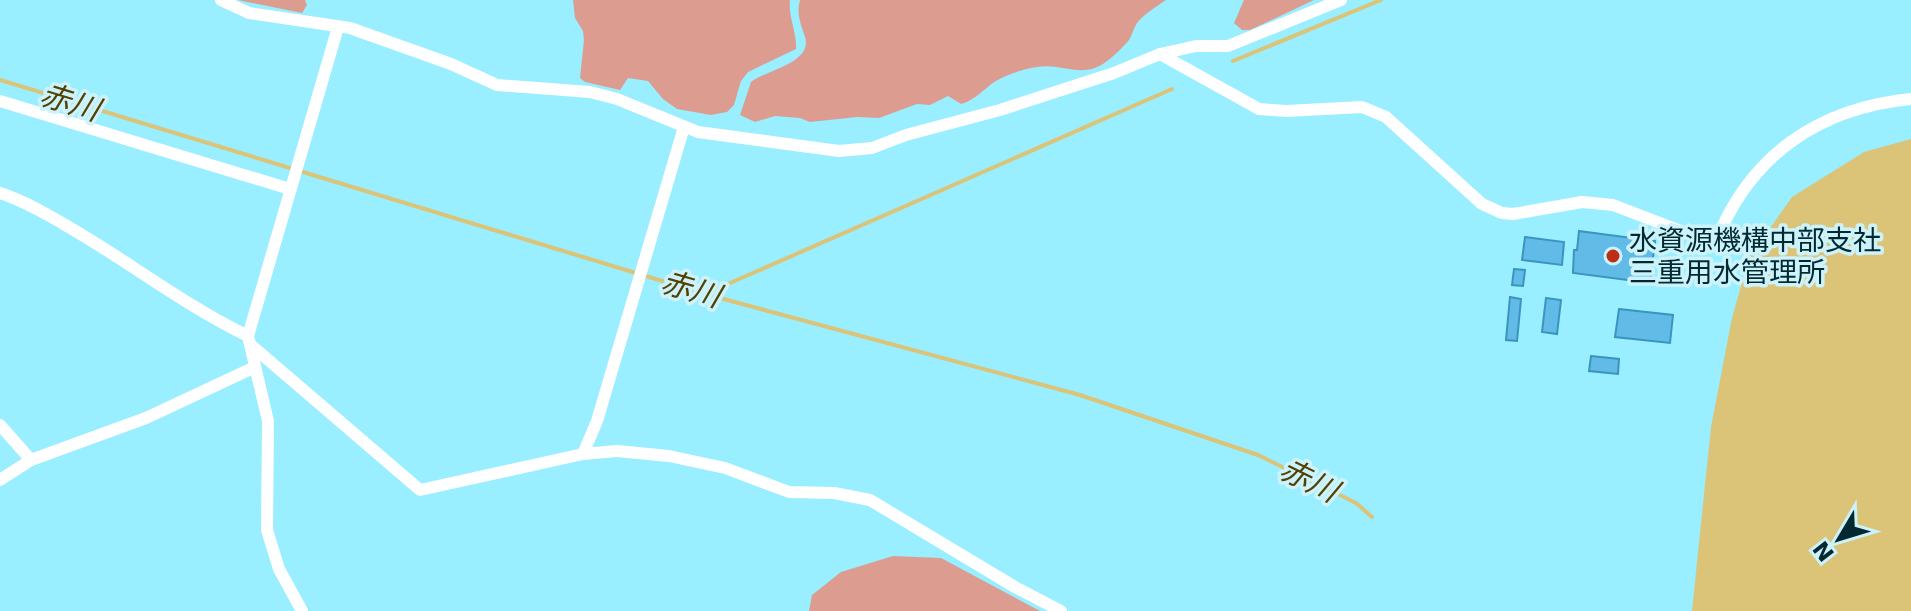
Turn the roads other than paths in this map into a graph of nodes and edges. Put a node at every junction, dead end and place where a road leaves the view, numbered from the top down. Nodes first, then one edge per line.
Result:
1 (221, 0) edge
2 (1341, 0) edge
3 (338, 27) junction
4 (1160, 54) junction
5 (1911, 99) edge
6 (0, 101) edge
7 (684, 127) junction
8 (291, 184) junction
9 (0, 193) edge
10 (249, 340) junction
11 (255, 367) junction
12 (0, 425) edge
13 (583, 454) junction
14 (31, 460) junction
15 (0, 480) edge
16 (302, 611) edge
17 (1061, 611) edge

1 - 3 street
2 - 4 street
3 - 7 street
3 - 8 street
4 - 5 street
4 - 7 street
6 - 8 street
7 - 13 street
8 - 10 street
9 - 10 street
10 - 11 street
10 - 13 street
11 - 14 street
11 - 16 street
12 - 14 street
13 - 17 street
14 - 15 street

